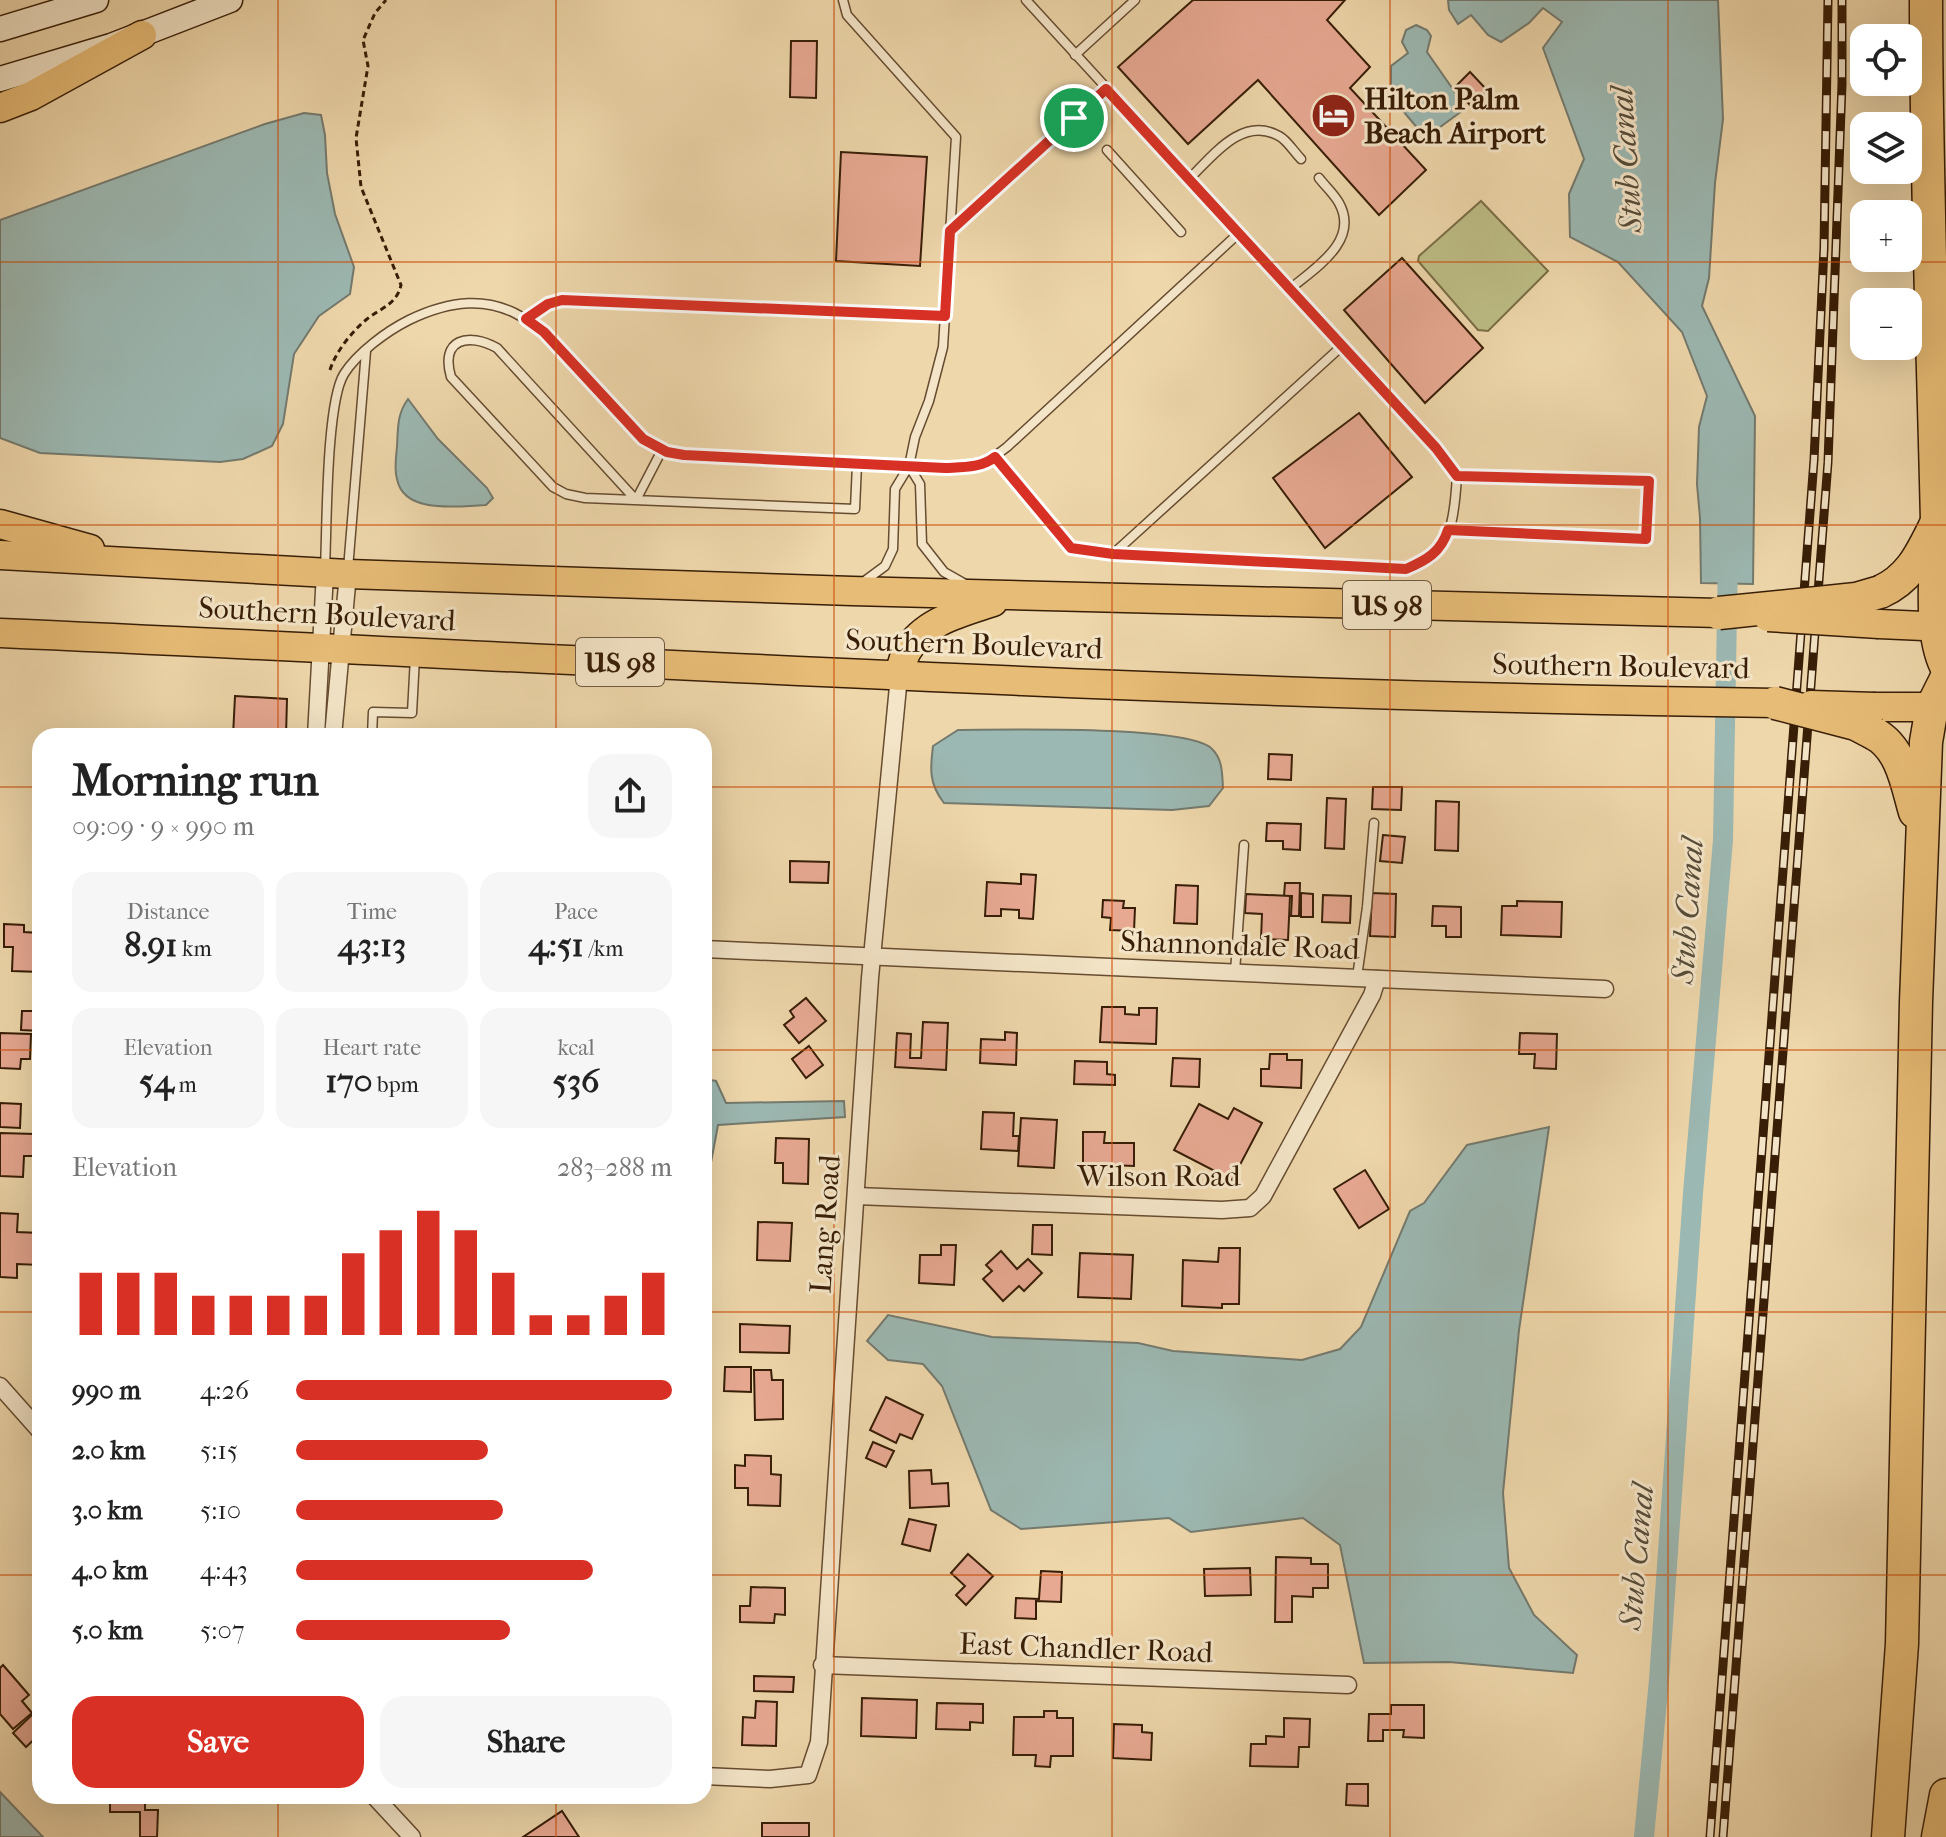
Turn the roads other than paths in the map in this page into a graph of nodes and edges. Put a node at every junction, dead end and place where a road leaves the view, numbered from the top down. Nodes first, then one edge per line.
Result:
1 (96, 0) edge
2 (230, 0) edge
3 (843, 0) edge
4 (1026, 0) edge
5 (1135, 0) edge
6 (1926, 0) edge
7 (0, 29) edge
8 (142, 35) junction
9 (1075, 55) junction
10 (0, 79) edge
11 (1106, 89) junction
12 (0, 108) edge
13 (1107, 150) dead end
14 (1301, 159) dead end
15 (1319, 178) dead end
16 (1189, 179) junction
17 (950, 231) junction
18 (1181, 232) dead end
19 (1239, 233) junction
20 (1290, 289) junction
21 (945, 316) junction
22 (526, 319) junction
23 (1342, 346) junction
24 (366, 351) junction
25 (662, 450) junction
26 (995, 457) junction
27 (857, 464) junction
28 (909, 466) junction
29 (1457, 476) junction
30 (636, 500) junction
31 (1937, 523) junction
32 (0, 524) edge
33 (1448, 530) junction
34 (1113, 554) junction
35 (0, 555) edge
36 (144, 564) junction
37 (337, 573) junction
38 (852, 591) junction
39 (985, 595) junction
40 (1013, 596) junction
41 (1880, 608) junction
42 (1719, 613) joint
43 (1941, 627) edge
44 (0, 633) edge
45 (331, 648) junction
46 (415, 652) junction
47 (1946, 666) edge
48 (899, 676) junction
49 (1941, 698) edge
50 (1775, 703) joint
51 (1875, 720) junction
52 (317, 728) edge
53 (333, 728) edge
54 (372, 728) edge
55 (1374, 823) dead end
56 (1923, 838) junction
57 (1244, 845) dead end
58 (712, 949) edge
59 (873, 957) junction
60 (1235, 973) junction
61 (1356, 978) junction
62 (1377, 979) junction
63 (1605, 989) dead end
64 (856, 1196) junction
65 (0, 1386) edge
66 (32, 1422) edge
67 (822, 1665) junction
68 (1348, 1685) dead end
69 (712, 1776) edge
70 (1946, 1795) edge
71 (381, 1804) edge
72 (412, 1837) edge
73 (1888, 1837) edge
74 (1938, 1837) edge

1 - 7 main road
2 - 8 main road
3 - 17 lane
4 - 9 lane
5 - 9 lane
6 - 31 highway
8 - 10 main road
8 - 12 highway
9 - 11 lane
11 - 16 lane
11 - 17 lane
13 - 18 lane
14 - 16 lane
15 - 20 lane
16 - 19 lane
17 - 21 lane
19 - 20 lane
19 - 26 lane
20 - 23 lane
21 - 22 lane
21 - 28 lane
22 - 24 lane
22 - 25 lane
23 - 29 lane
23 - 34 lane
24 - 37 lane
24 - 37 lane
25 - 27 lane
25 - 30 lane
26 - 28 lane
26 - 34 lane
27 - 28 lane
27 - 30 lane
28 - 38 lane
28 - 39 lane
29 - 33 lane
29 - 33 lane
30 - 30 lane
31 - 41 highway
31 - 43 highway
32 - 36 highway
33 - 34 lane
35 - 36 highway, Southern Boulevard / US 98
36 - 37 highway, Southern Boulevard / US 98
37 - 38 highway, Southern Boulevard / US 98
37 - 45 street
38 - 39 highway, Southern Boulevard / US 98
39 - 40 highway, Southern Boulevard / US 98
40 - 42 highway, Southern Boulevard / US 98
40 - 48 highway
41 - 42 highway, bridge
41 - 43 highway
43 - 47 highway
44 - 45 highway, Southern Boulevard / US 98
45 - 46 highway, Southern Boulevard / US 98
45 - 52 street
45 - 53 street
46 - 48 highway, Southern Boulevard / US 98
46 - 54 lane
48 - 50 highway, Southern Boulevard / US 98
48 - 59 street, Lang Road
49 - 51 highway
49 - 56 highway
50 - 51 highway, bridge
51 - 56 highway
55 - 61 lane
56 - 73 highway
57 - 60 lane
58 - 59 street, Shannondale Road
59 - 60 street, Shannondale Road
59 - 64 street, Lang Road
60 - 61 street, Shannondale Road
61 - 62 street, Shannondale Road
62 - 63 street, Shannondale Road
62 - 64 street, Wilson Road
64 - 67 street, Lang Road
65 - 66 street
67 - 68 street, East Chandler Road
67 - 69 street, Lang Road
70 - 74 highway
71 - 72 street

